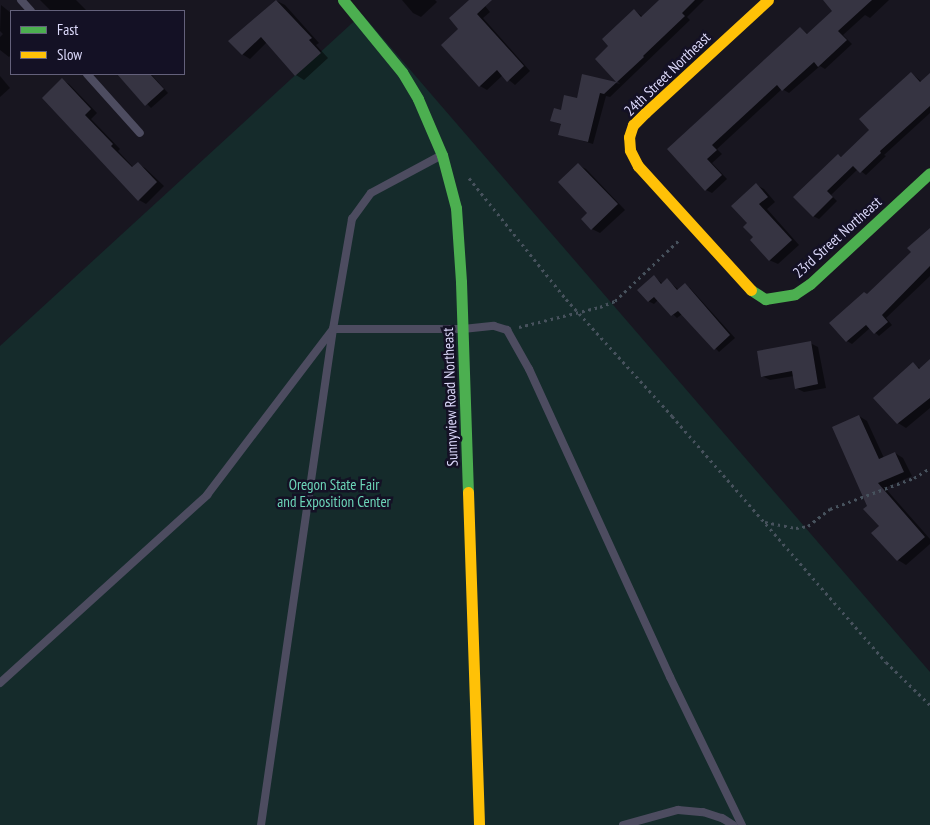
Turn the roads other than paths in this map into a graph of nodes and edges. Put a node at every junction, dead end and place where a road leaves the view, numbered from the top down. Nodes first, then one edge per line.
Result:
1 (21, 0) edge
2 (344, 0) edge
3 (768, 0) edge
4 (30, 10) edge
5 (88, 75) edge
6 (140, 133) dead end
7 (442, 155) junction
8 (930, 173) edge
9 (692, 227) joint
10 (333, 329) junction
11 (463, 329) junction
12 (0, 683) edge
13 (261, 825) edge
14 (479, 825) edge
15 (623, 825) edge
16 (733, 825) edge
17 (742, 825) edge

1 - 4 lane
2 - 7 main road, Sunnyview Road Northeast
3 - 9 main road, 24th Street Northeast
5 - 6 lane
7 - 10 lane
7 - 11 main road, Sunnyview Road Northeast
8 - 9 main road, 23rd Street Northeast
10 - 11 lane
10 - 12 lane
10 - 13 lane
11 - 14 main road, Sunnyview Road Northeast
11 - 17 lane
15 - 16 lane

